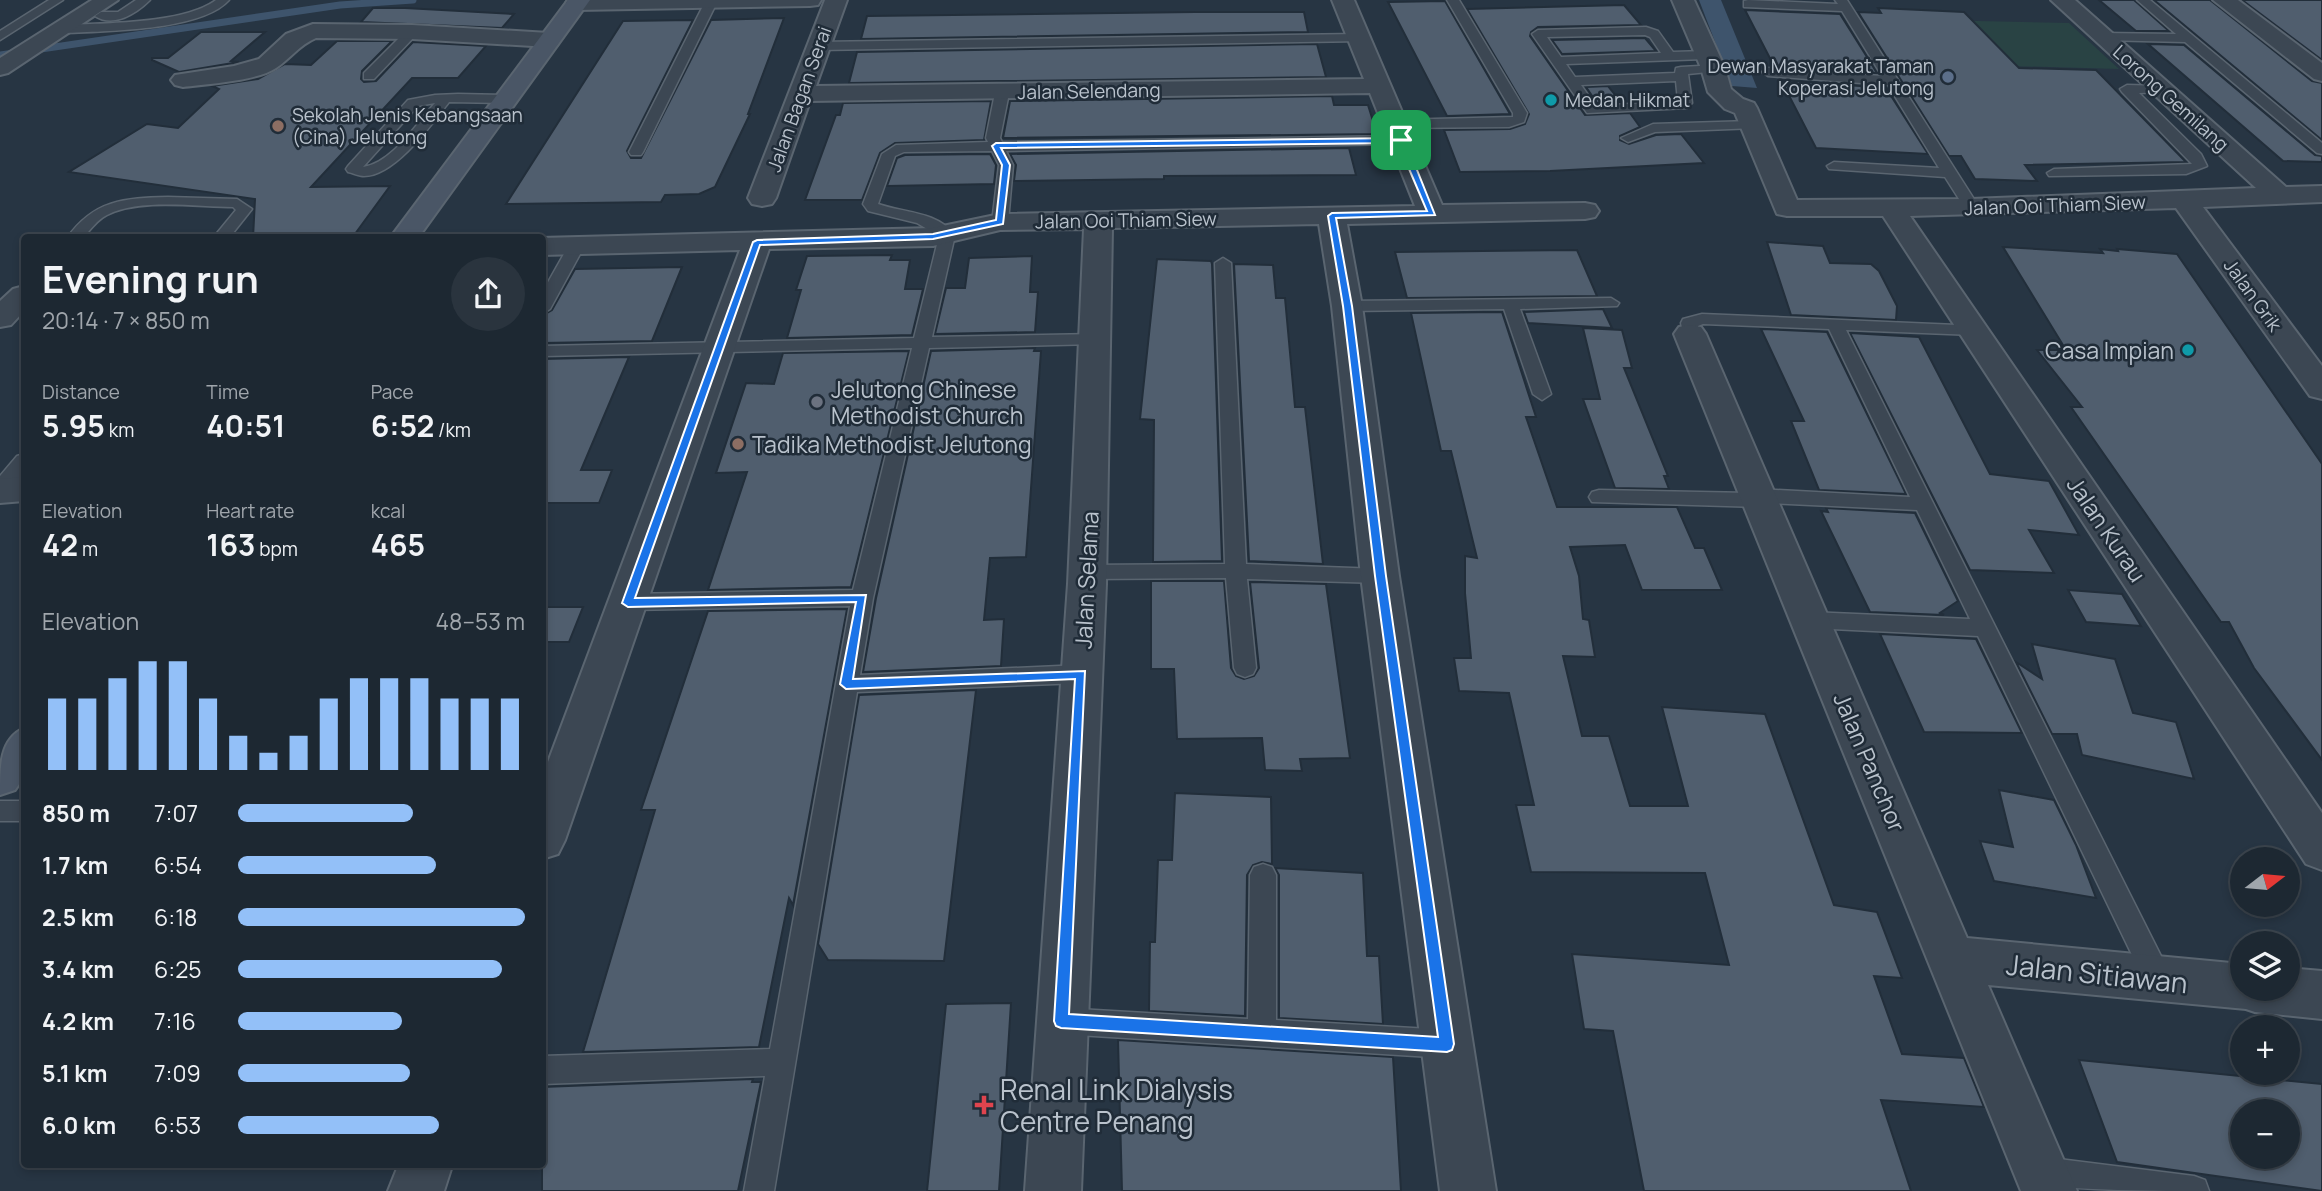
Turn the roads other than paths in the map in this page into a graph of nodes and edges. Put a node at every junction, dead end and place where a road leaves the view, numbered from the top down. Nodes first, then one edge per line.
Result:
1 (57, 0) edge
2 (144, 0) edge
3 (223, 0) edge
4 (810, 0) edge
5 (835, 0) edge
6 (1343, 0) edge
7 (1454, 0) edge
8 (1683, 0) edge
9 (2062, 0) edge
10 (2143, 0) edge
11 (2224, 0) edge
12 (712, 1) edge
13 (578, 2) edge
14 (1844, 4) edge
15 (1748, 5) dead end
16 (114, 8) edge
17 (150, 22) junction
18 (74, 23) junction
19 (19, 24) junction
20 (412, 33) junction
21 (0, 36) edge
22 (2103, 37) junction
23 (1359, 38) junction
24 (2190, 38) junction
25 (549, 40) junction
26 (818, 46) junction
27 (1669, 56) junction
28 (1557, 61) junction
29 (1709, 62) junction
30 (4, 64) edge
31 (1768, 72) dead end
32 (2322, 74) edge
33 (369, 76) dead end
34 (1681, 77) junction
35 (183, 80) dead end
36 (1572, 81) junction
37 (1892, 81) junction
38 (1378, 86) junction
39 (2161, 89) junction
40 (1002, 93) junction
41 (800, 94) junction
42 (504, 99) junction
43 (444, 100) junction
44 (1751, 125) junction
45 (1398, 132) junction
46 (1628, 138) dead end
47 (996, 146) junction
48 (2322, 150) edge
49 (636, 152) dead end
50 (1835, 166) dead end
51 (1947, 173) junction
52 (2054, 173) dead end
53 (2322, 194) edge
54 (2280, 196) junction
55 (762, 198) dead end
56 (2185, 201) junction
57 (1971, 207) junction
58 (1892, 209) junction
59 (1585, 211) dead end
60 (1432, 214) junction
61 (1332, 216) junction
62 (1098, 220) junction
63 (1000, 222) junction
64 (78, 234) edge
65 (224, 234) edge
66 (407, 234) edge
67 (947, 235) junction
68 (757, 242) junction
69 (546, 246) edge
70 (578, 246) junction
71 (1223, 263) dead end
72 (21, 287) edge
73 (0, 289) edge
74 (21, 298) edge
75 (546, 302) edge
76 (1611, 303) dead end
77 (1510, 304) junction
78 (1347, 306) junction
79 (0, 318) edge
80 (1836, 326) junction
81 (1974, 330) junction
82 (1690, 334) joint
83 (1097, 340) junction
84 (920, 343) junction
85 (719, 348) junction
86 (546, 351) edge
87 (2322, 389) edge
88 (1542, 394) dead end
89 (21, 464) edge
90 (0, 489) edge
91 (21, 489) edge
92 (1599, 497) dead end
93 (1759, 498) junction
94 (1925, 504) junction
95 (1236, 571) junction
96 (1087, 572) junction
97 (1380, 576) junction
98 (862, 598) junction
99 (628, 603) junction
100 (1810, 620) junction
101 (1985, 628) junction
102 (1245, 668) dead end
103 (1081, 674) junction
104 (846, 684) junction
105 (21, 749) edge
106 (0, 777) edge
107 (0, 811) edge
108 (21, 811) edge
109 (546, 829) edge
110 (2322, 850) edge
111 (1263, 875) dead end
112 (1952, 959) junction
113 (2158, 979) junction
114 (2230, 987) edge
115 (2300, 993) edge
116 (2322, 995) edge
117 (1061, 1021) junction
118 (1262, 1034) junction
119 (1447, 1044) junction
120 (783, 1062) junction
121 (546, 1070) edge
122 (424, 1168) edge
123 (2045, 1181) edge
124 (416, 1191) edge
125 (759, 1191) edge
126 (1053, 1191) edge
127 (1468, 1191) edge
128 (2194, 1191) edge

1 - 19 lane
2 - 16 lane
3 - 17 lane
4 - 12 street
5 - 26 street, Jalan Bagan Serai
6 - 23 street
7 - 45 lane
8 - 29 street
9 - 22 street, Lorong Gemilang
10 - 24 lane
11 - 32 street
12 - 13 street
12 - 49 lane
13 - 25 main road
14 - 15 lane
14 - 37 lane
16 - 17 lane
16 - 18 street
17 - 18 lane
18 - 19 lane
18 - 30 street
19 - 21 lane
20 - 25 street
20 - 33 lane
20 - 35 street
22 - 24 lane
22 - 39 street, Lorong Gemilang
23 - 26 lane
23 - 38 street
24 - 48 lane
25 - 42 main road
26 - 41 street, Jalan Bagan Serai
27 - 28 lane
27 - 28 lane
27 - 29 lane
28 - 36 lane
29 - 34 lane
29 - 44 street
31 - 37 lane
34 - 36 lane
34 - 36 lane
37 - 51 lane
38 - 40 street, Jalan Selendang
38 - 45 street
39 - 52 lane
39 - 54 street, Lorong Gemilang
40 - 41 street, Jalan Selendang
40 - 47 lane
41 - 55 street, Jalan Bagan Serai
42 - 43 lane
42 - 66 main road
43 - 43 lane
44 - 46 lane
44 - 58 street, Jalan Ooi Thiam Siew
45 - 47 lane
45 - 60 street
47 - 63 lane
47 - 67 lane
50 - 51 lane
51 - 57 lane
53 - 54 street, Jalan Ooi Thiam Siew
54 - 56 street, Jalan Ooi Thiam Siew
56 - 57 street, Jalan Ooi Thiam Siew
56 - 87 street, Jalan Grik
57 - 58 street, Jalan Ooi Thiam Siew
58 - 81 street, Jalan Kurau
59 - 60 street, Jalan Ooi Thiam Siew
60 - 61 street, Jalan Ooi Thiam Siew
61 - 62 street, Jalan Ooi Thiam Siew
61 - 78 street
62 - 63 street, Jalan Ooi Thiam Siew
62 - 83 street, Jalan Selama
63 - 67 street, Jalan Ooi Thiam Siew
64 - 65 lane
67 - 68 street, Jalan Ooi Thiam Siew
67 - 84 lane
68 - 70 street, Jalan Ooi Thiam Siew
68 - 85 street
69 - 70 street, Jalan Ooi Thiam Siew
70 - 75 lane
71 - 95 lane
72 - 73 street
74 - 79 street
76 - 77 lane
77 - 78 lane
77 - 88 lane
78 - 97 street
80 - 81 lane
80 - 82 lane
80 - 94 lane
81 - 110 street, Jalan Kurau
82 - 93 street, Jalan Panchor
83 - 84 lane
83 - 96 street, Jalan Selama
84 - 85 lane
84 - 98 lane
85 - 86 lane
85 - 99 street
89 - 90 lane
90 - 91 street
92 - 93 lane
93 - 94 lane
93 - 100 street, Jalan Panchor
94 - 101 lane
95 - 96 lane
95 - 97 lane
95 - 102 lane
96 - 103 street, Jalan Selama
97 - 119 street
98 - 99 lane
98 - 104 lane
99 - 109 street
100 - 101 lane
100 - 112 street, Jalan Panchor
101 - 113 lane
103 - 104 lane
103 - 117 street, Jalan Selama
104 - 120 lane
105 - 106 main road
107 - 108 lane
111 - 118 lane
112 - 113 street, Jalan Sitiawan
112 - 123 street, Jalan Panchor
113 - 114 street, Jalan Sitiawan
115 - 116 street
117 - 118 lane
117 - 126 street, Jalan Selama
118 - 119 lane
119 - 127 street
120 - 121 lane
120 - 125 lane
122 - 124 street
123 - 128 lane

